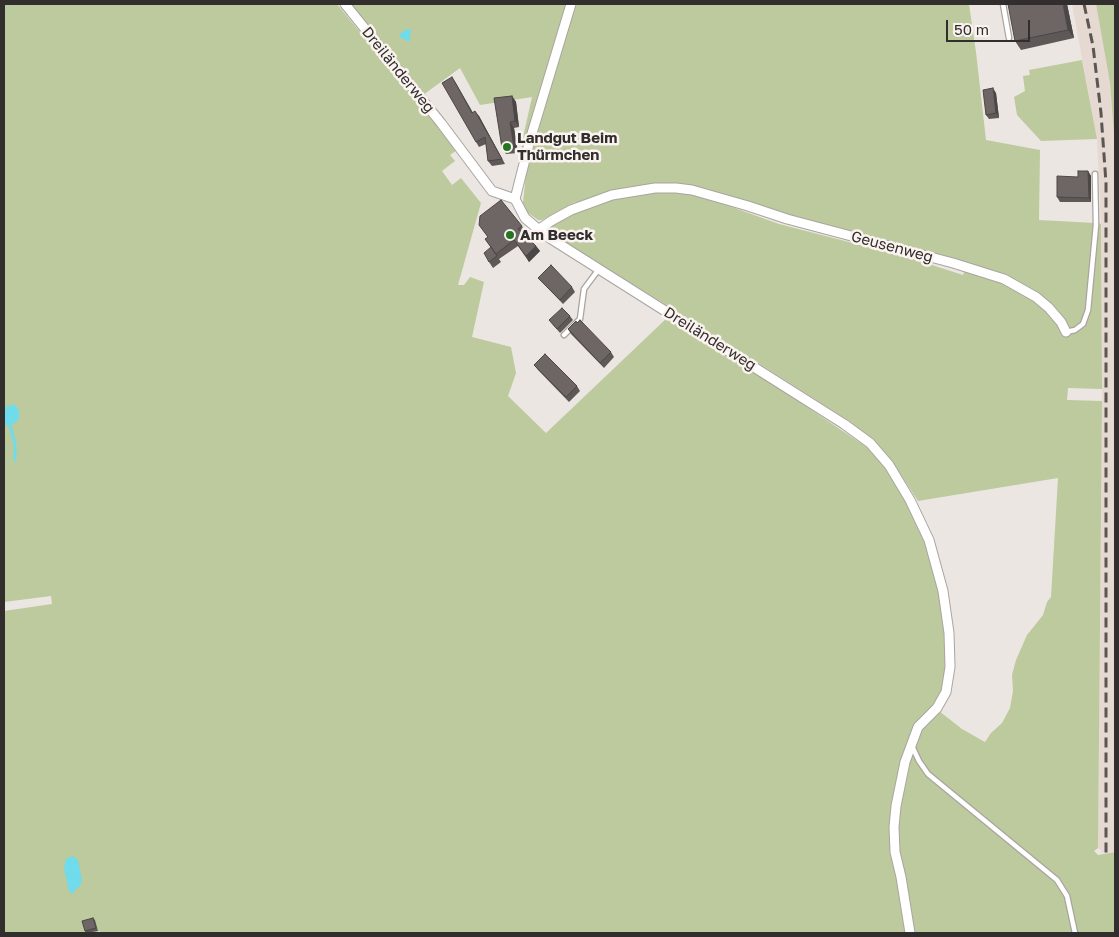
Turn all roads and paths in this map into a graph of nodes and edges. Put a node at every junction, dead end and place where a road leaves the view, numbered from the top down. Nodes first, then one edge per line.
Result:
1 (345, 4) edge
2 (572, 4) edge
3 (1003, 4) edge
4 (1009, 38) dead end
5 (1095, 174) dead end
6 (515, 198) junction
7 (538, 230) junction
8 (598, 269) junction
9 (1066, 332) joint
10 (564, 335) dead end
11 (912, 745) junction
12 (910, 933) edge
13 (1075, 933) edge

1 - 6 street, Dreiländerweg
2 - 6 street
3 - 4 lane
5 - 9 lane, Geusenweg
6 - 7 street, Dreiländerweg
7 - 8 street, Dreiländerweg
7 - 9 street, Geusenweg
8 - 10 lane
8 - 11 street, Dreiländerweg
11 - 12 street
11 - 13 lane

